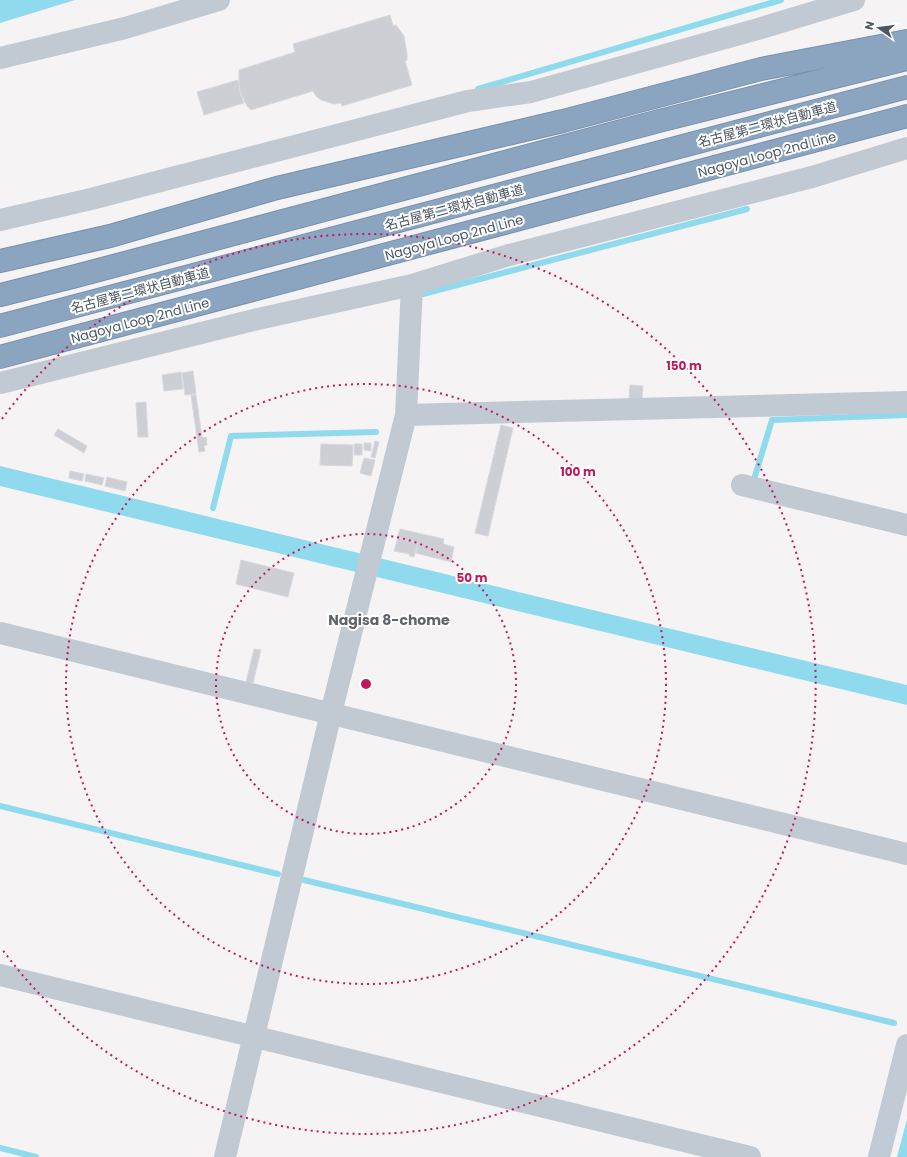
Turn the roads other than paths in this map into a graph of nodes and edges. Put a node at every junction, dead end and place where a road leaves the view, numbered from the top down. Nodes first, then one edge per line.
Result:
1 (219, 0) edge
2 (854, 0) edge
3 (907, 41) edge
4 (0, 58) edge
5 (907, 59) edge
6 (907, 88) edge
7 (907, 116) edge
8 (907, 148) edge
9 (0, 220) edge
10 (0, 261) edge
11 (412, 284) junction
12 (0, 295) edge
13 (0, 326) edge
14 (0, 357) edge
15 (0, 384) edge
16 (907, 402) edge
17 (406, 415) junction
18 (742, 485) dead end
19 (907, 525) edge
20 (0, 634) edge
21 (331, 713) junction
22 (907, 854) edge
23 (0, 975) edge
24 (254, 1036) junction
25 (907, 1045) edge
26 (225, 1157) edge
27 (750, 1157) edge
28 (879, 1157) edge

1 - 4 street
2 - 9 street
3 - 10 highway
5 - 12 highway
6 - 13 highway, 名古屋第二環状自動車道
7 - 14 highway, Nagoya Loop 2nd Line
8 - 11 street
11 - 15 street
11 - 17 street
16 - 17 street
17 - 21 street
18 - 19 street
20 - 21 street
21 - 22 street
21 - 24 street
23 - 24 street
24 - 26 street
24 - 27 street
25 - 28 street

